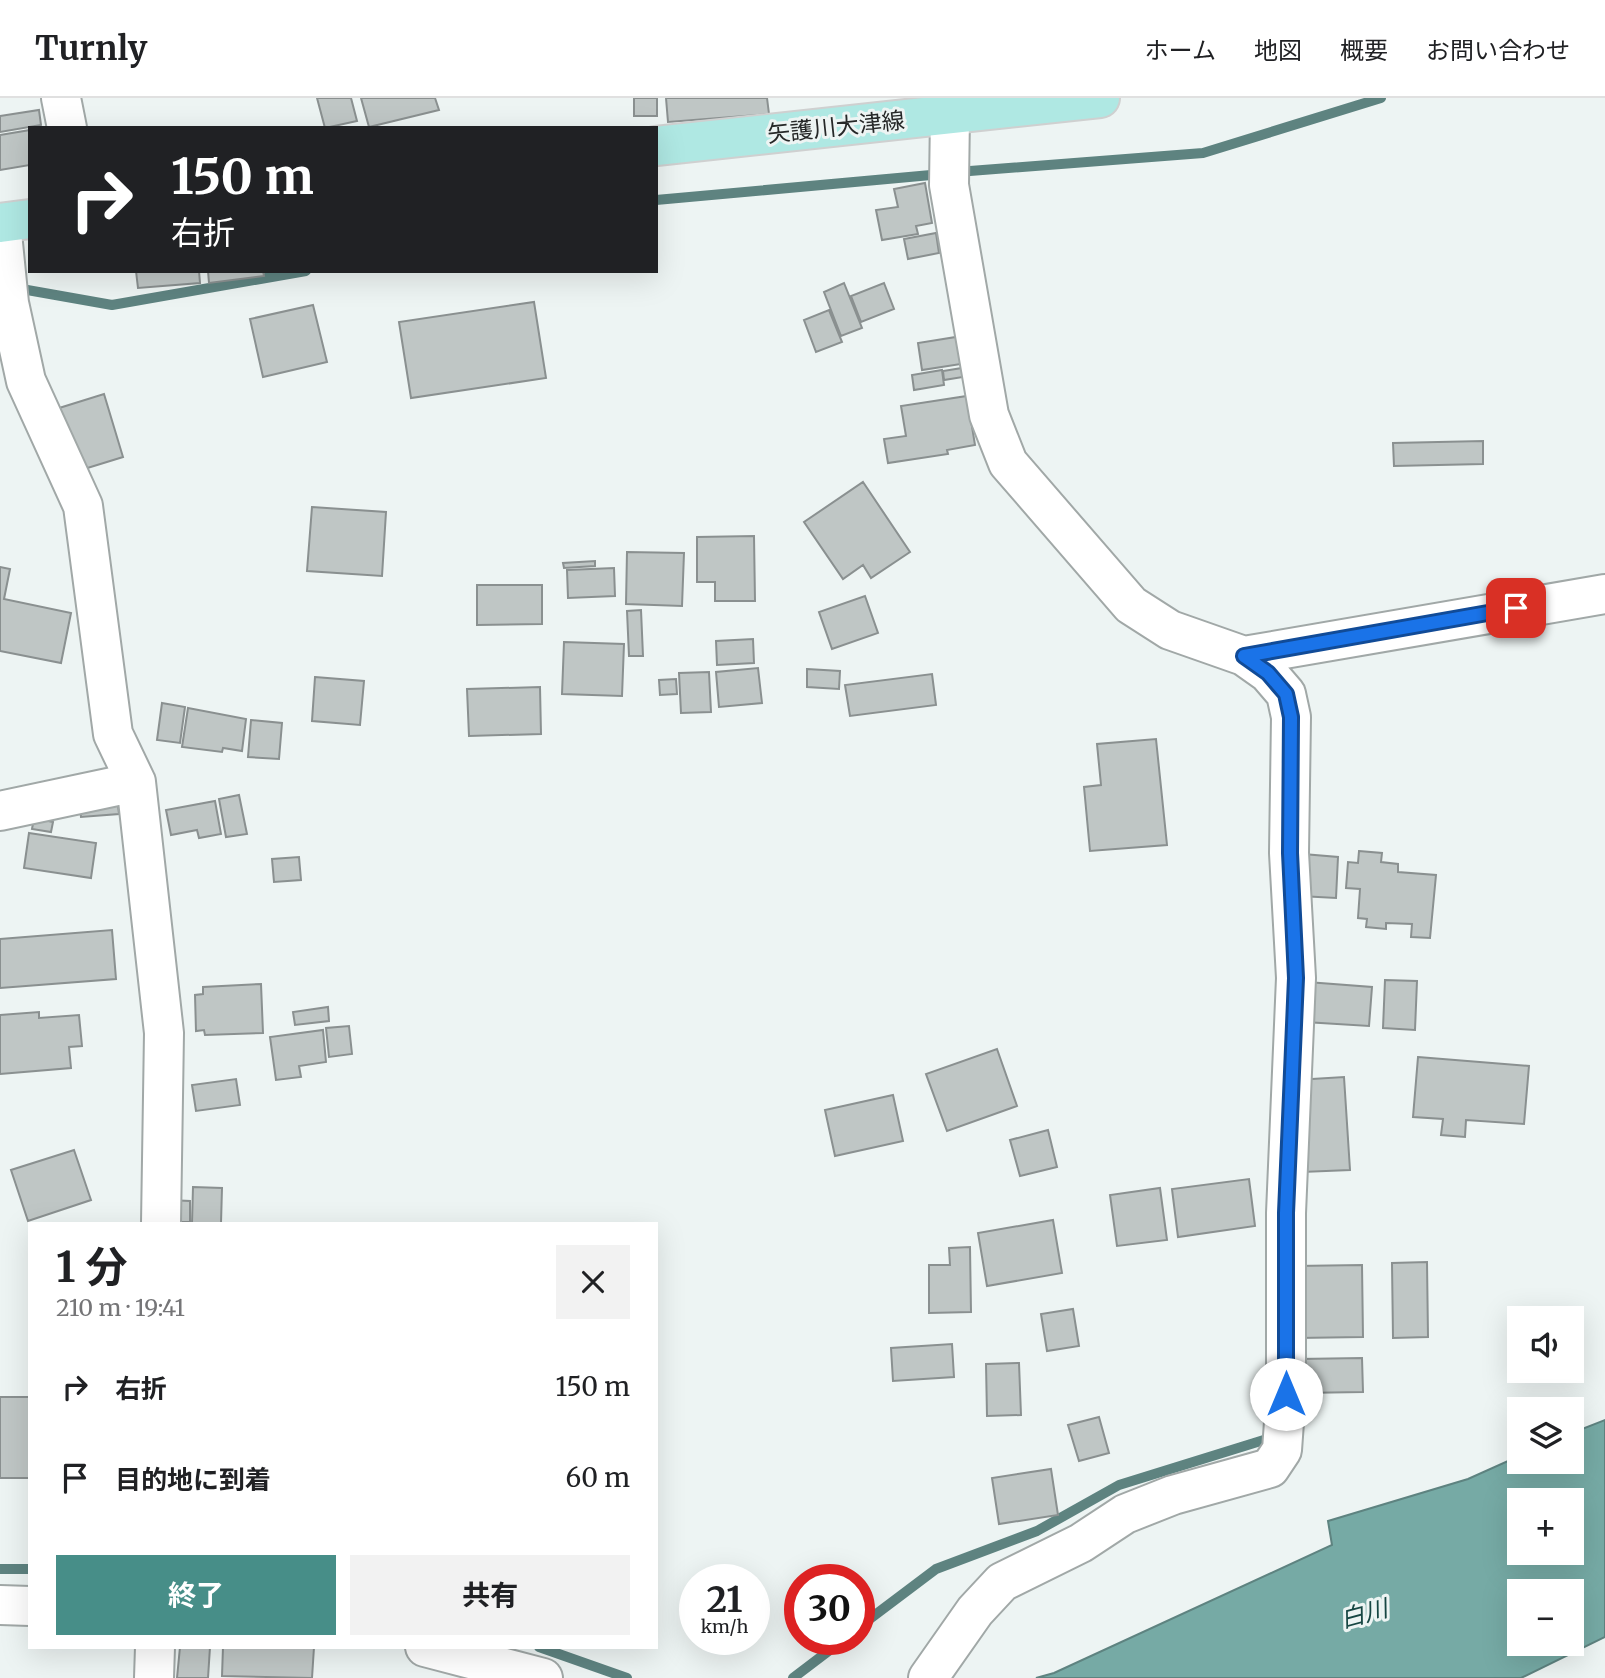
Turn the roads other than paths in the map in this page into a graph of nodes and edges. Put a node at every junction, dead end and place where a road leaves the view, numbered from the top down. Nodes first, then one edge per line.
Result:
1 (61, 98) edge
2 (1100, 98) edge
3 (67, 126) edge
4 (961, 132) edge
5 (658, 146) edge
6 (10, 221) edge
7 (1605, 594) edge
8 (1244, 656) junction
9 (136, 782) junction
10 (0, 811) edge
11 (161, 1222) edge
12 (0, 1605) edge
13 (28, 1606) edge
14 (155, 1649) edge
15 (433, 1649) edge
16 (154, 1678) edge
17 (543, 1678) edge
18 (928, 1678) edge

1 - 3 street
2 - 4 main road, 矢護川大津線
4 - 5 main road, 矢護川大津線
4 - 8 street
6 - 9 street
7 - 8 street
8 - 18 street
9 - 10 street
9 - 11 street
12 - 13 street
14 - 16 street
15 - 17 street

